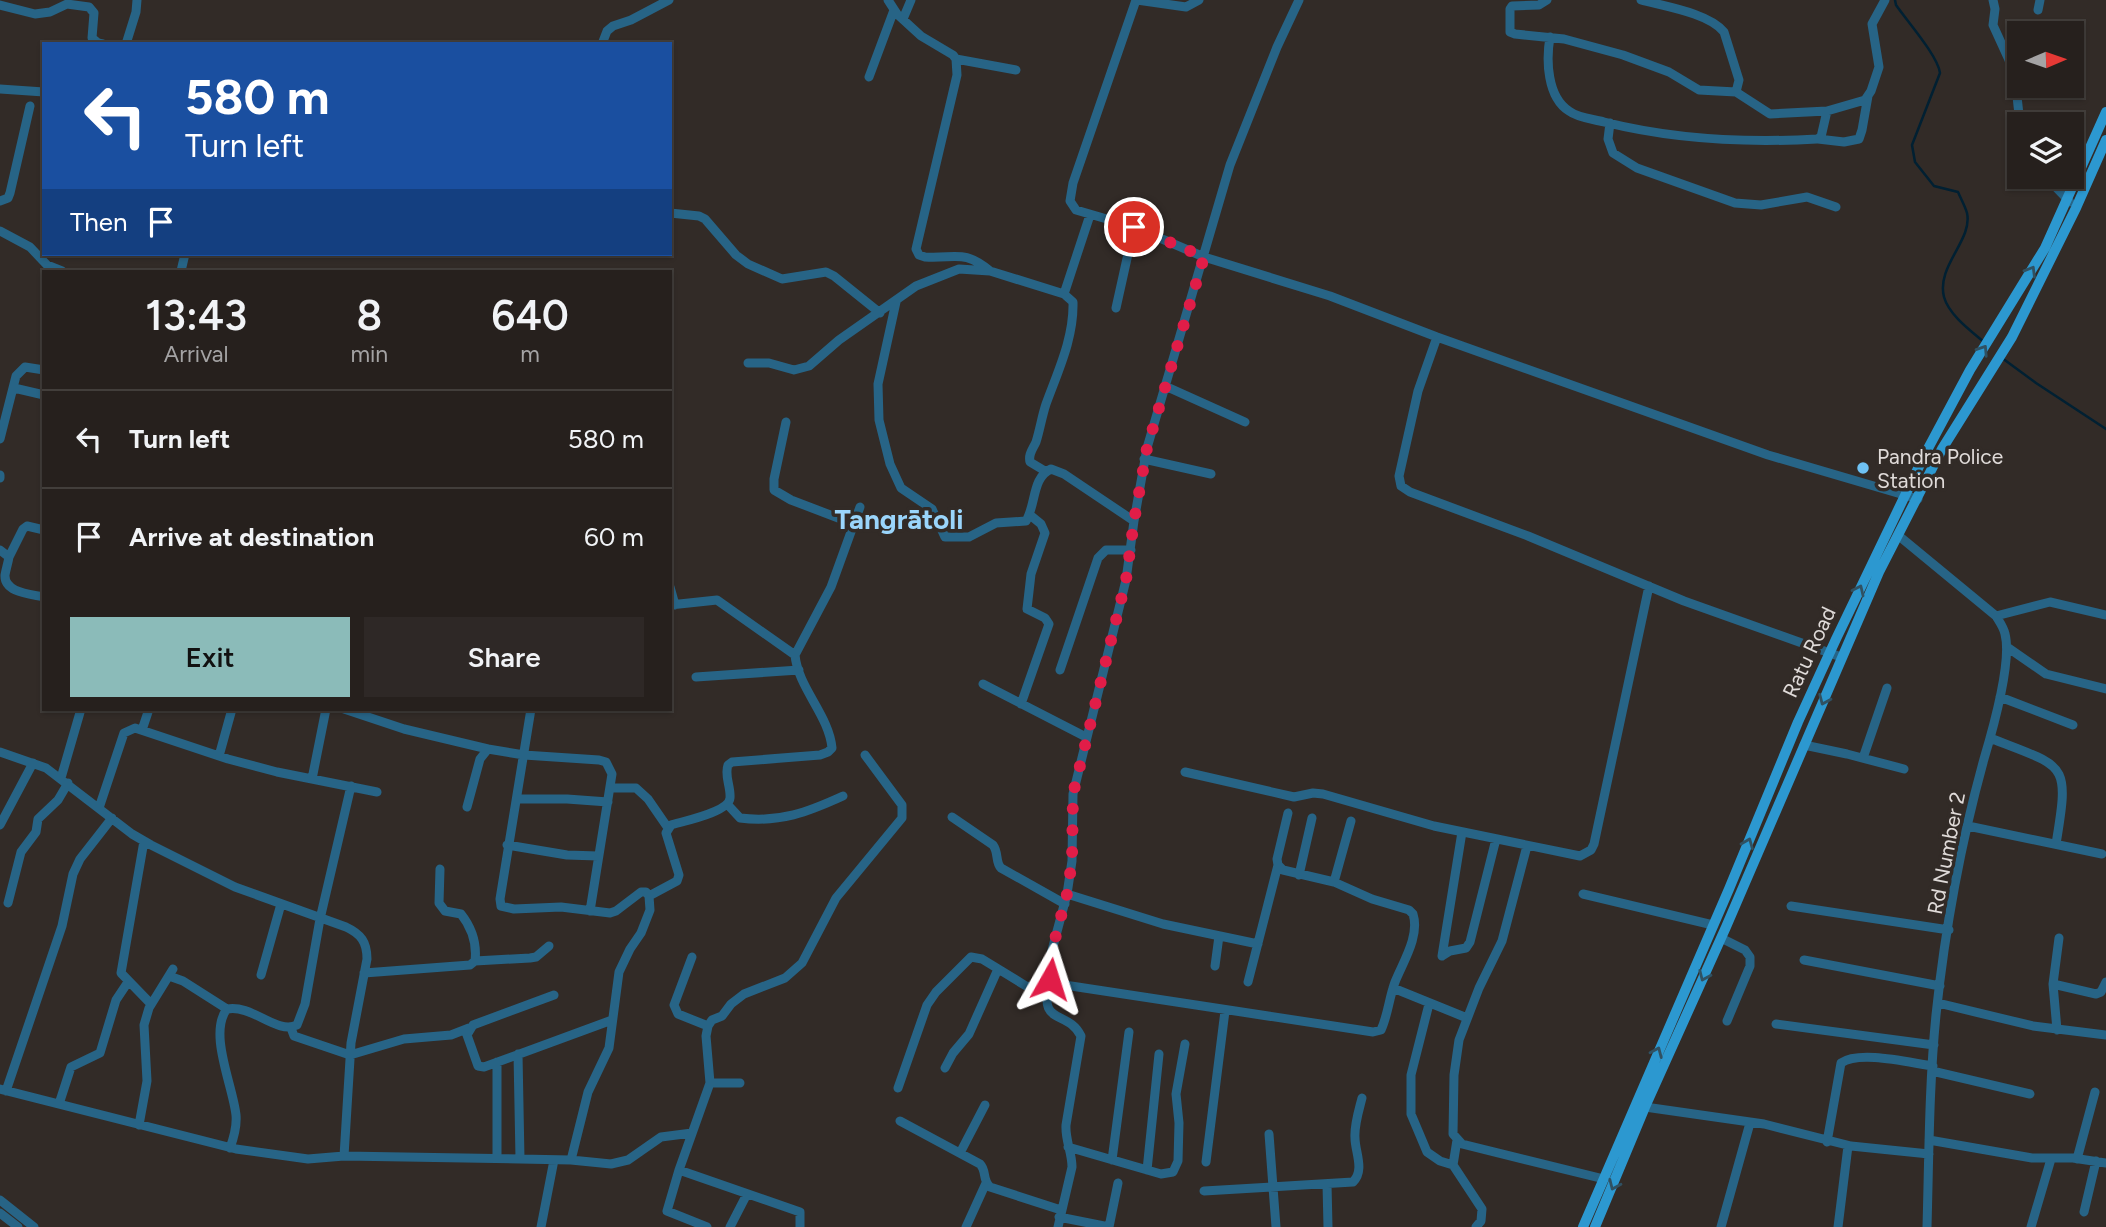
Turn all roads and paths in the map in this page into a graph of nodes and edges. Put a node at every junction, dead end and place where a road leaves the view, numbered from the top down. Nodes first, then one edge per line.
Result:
1 (137, 0) edge
2 (669, 0) edge
3 (888, 0) edge
4 (911, 0) edge
5 (1136, 0) edge
6 (1199, 0) edge
7 (1299, 0) edge
8 (1547, 0) edge
9 (1641, 0) edge
10 (1885, 0) edge
11 (2040, 0) edge
12 (1995, 2) edge
13 (0, 5) edge
14 (894, 10) junction
15 (2038, 10) dead end
16 (903, 19) junction
17 (1550, 37) junction
18 (97, 42) edge
19 (127, 42) edge
20 (603, 42) edge
21 (956, 59) junction
22 (1016, 70) dead end
23 (869, 77) dead end
24 (0, 89) edge
25 (42, 92) edge
26 (1736, 92) junction
27 (1868, 96) junction
28 (30, 106) dead end
29 (1827, 111) junction
30 (2019, 112) edge
31 (2106, 112) edge
32 (1610, 123) junction
33 (1817, 139) junction
34 (2106, 140) edge
35 (2057, 189) edge
36 (2067, 199) junction
37 (0, 201) edge
38 (1836, 207) dead end
39 (2076, 208) junction
40 (672, 213) edge
41 (1090, 215) junction
42 (1134, 227) junction
43 (0, 231) edge
44 (42, 255) edge
45 (42, 256) edge
46 (1204, 257) junction
47 (60, 270) edge
48 (990, 271) junction
49 (1064, 294) junction
50 (896, 302) junction
51 (1116, 308) dead end
52 (880, 313) junction
53 (1437, 337) junction
54 (748, 363) dead end
55 (42, 370) edge
56 (1165, 386) junction
57 (14, 388) junction
58 (42, 395) edge
59 (786, 422) dead end
60 (1245, 422) dead end
61 (0, 439) edge
62 (1144, 459) junction
63 (1045, 471) junction
64 (1211, 474) dead end
65 (1903, 495) junction
66 (1918, 499) junction
67 (860, 507) dead end
68 (1030, 515) junction
69 (1134, 521) junction
70 (855, 524) junction
71 (42, 530) edge
72 (1899, 536) junction
73 (0, 550) edge
74 (1131, 551) junction
75 (9, 557) junction
76 (1649, 586) junction
77 (42, 596) edge
78 (673, 605) edge
79 (2106, 615) edge
80 (1996, 616) junction
81 (2007, 647) junction
82 (1829, 652) junction
83 (795, 655) junction
84 (1842, 657) junction
85 (799, 670) junction
86 (1060, 670) dead end
87 (696, 677) dead end
88 (982, 684) dead end
89 (1887, 688) dead end
90 (2106, 689) edge
91 (2000, 697) junction
92 (1021, 704) junction
93 (80, 711) edge
94 (148, 711) edge
95 (231, 711) edge
96 (327, 711) edge
97 (350, 711) edge
98 (531, 711) edge
99 (2073, 726) dead end
100 (142, 730) junction
101 (1086, 737) junction
102 (1990, 738) junction
103 (1804, 745) junction
104 (488, 749) junction
105 (0, 752) edge
106 (524, 755) junction
107 (865, 755) dead end
108 (219, 756) junction
109 (1863, 758) junction
110 (33, 763) junction
111 (1904, 769) dead end
112 (1185, 772) dead end
113 (312, 779) junction
114 (64, 780) junction
115 (351, 786) junction
116 (610, 788) junction
117 (377, 792) dead end
118 (843, 796) dead end
119 (517, 799) junction
120 (608, 802) junction
121 (728, 805) junction
122 (467, 807) dead end
123 (99, 808) junction
124 (1288, 813) dead end
125 (952, 817) dead end
126 (112, 818) junction
127 (1312, 818) dead end
128 (1351, 821) dead end
129 (0, 825) edge
130 (1968, 826) junction
131 (668, 828) junction
132 (1462, 832) junction
133 (1496, 839) junction
134 (144, 841) junction
135 (2056, 844) junction
136 (508, 845) junction
137 (1527, 846) junction
138 (2102, 854) dead end
139 (598, 856) junction
140 (1278, 866) junction
141 (439, 869) dead end
142 (1299, 875) junction
143 (1334, 882) junction
144 (1583, 894) dead end
145 (649, 895) junction
146 (1066, 899) junction
147 (8, 903) dead end
148 (281, 904) junction
149 (1791, 906) dead end
150 (590, 911) junction
151 (320, 919) junction
152 (1713, 925) junction
153 (1948, 930) junction
154 (1219, 936) junction
155 (1721, 938) junction
156 (2059, 938) dead end
157 (1258, 943) junction
158 (550, 946) dead end
159 (692, 957) dead end
160 (1804, 960) dead end
161 (475, 961) junction
162 (1215, 966) dead end
163 (998, 969) junction
164 (364, 973) junction
165 (261, 975) dead end
166 (1050, 979) junction
167 (128, 982) junction
168 (1248, 982) dead end
169 (2106, 982) edge
170 (2053, 984) junction
171 (1940, 986) junction
172 (1393, 988) junction
173 (1047, 990) junction
174 (554, 995) dead end
175 (1938, 1003) junction
176 (151, 1004) junction
177 (1429, 1004) junction
178 (227, 1009) junction
179 (1225, 1011) junction
180 (1467, 1018) junction
181 (612, 1020) junction
182 (1727, 1021) dead end
183 (1776, 1024) dead end
184 (708, 1026) junction
185 (291, 1028) junction
186 (469, 1028) junction
187 (2057, 1030) junction
188 (1129, 1032) dead end
189 (2106, 1035) edge
190 (1185, 1044) dead end
191 (1934, 1045) junction
192 (518, 1054) junction
193 (1159, 1054) dead end
194 (351, 1055) junction
195 (497, 1062) junction
196 (945, 1068) dead end
197 (1932, 1068) junction
198 (710, 1083) junction
199 (740, 1083) dead end
200 (898, 1088) dead end
201 (3, 1090) edge
202 (2095, 1092) dead end
203 (2030, 1094) dead end
204 (1362, 1098) dead end
205 (59, 1104) junction
206 (985, 1105) dead end
207 (1645, 1107) junction
208 (900, 1121) dead end
209 (1750, 1123) junction
210 (139, 1125) junction
211 (692, 1133) junction
212 (1269, 1134) dead end
213 (1457, 1140) junction
214 (1929, 1140) junction
215 (1827, 1142) junction
216 (1848, 1146) junction
217 (1068, 1147) junction
218 (230, 1148) junction
219 (960, 1153) junction
220 (1929, 1154) junction
221 (344, 1156) junction
222 (497, 1158) junction
223 (520, 1159) junction
224 (2051, 1159) junction
225 (2077, 1159) junction
226 (554, 1160) junction
227 (571, 1160) junction
228 (1112, 1160) junction
229 (1206, 1162) dead end
230 (2101, 1162) edge
231 (1452, 1165) junction
232 (679, 1170) junction
233 (1147, 1170) junction
234 (1604, 1179) junction
235 (986, 1183) junction
236 (1118, 1183) dead end
237 (1327, 1184) junction
238 (1273, 1187) junction
239 (1205, 1191) dead end
240 (747, 1194) junction
241 (0, 1200) edge
242 (2084, 1212) dead end
243 (0, 1213) edge
244 (1059, 1218) edge
245 (19, 1223) edge
246 (34, 1227) edge
247 (541, 1227) edge
248 (707, 1227) edge
249 (730, 1227) edge
250 (800, 1227) edge
251 (966, 1227) edge
252 (1276, 1227) edge
253 (1328, 1227) edge
254 (1476, 1227) edge
255 (1583, 1227) edge
256 (1595, 1227) edge
257 (1721, 1227) edge
258 (1838, 1227) edge
259 (1927, 1227) edge
260 (2033, 1227) edge

1 - 19 street
2 - 20 street
3 - 14 street
4 - 16 street
5 - 6 street
5 - 41 street
7 - 46 street
8 - 17 street
9 - 26 street
10 - 27 street
11 - 15 street
12 - 30 street
13 - 18 street
14 - 16 street
14 - 23 street
16 - 21 street
17 - 26 street
17 - 32 street
21 - 22 street
21 - 48 street
24 - 25 street
26 - 29 street
27 - 29 street
27 - 33 street
28 - 37 street
29 - 33 street
31 - 36 main road, Ratu Road
32 - 33 street
32 - 38 street
34 - 39 main road, Ratu Road
35 - 36 street
36 - 39 street
65 -> 36 main road, Ratu Road
39 - 66 main road, Ratu Road
40 - 52 street
41 - 42 street
41 - 49 street
42 - 46 street
42 - 51 street
43 - 44 street
45 - 47 street
46 - 53 street
46 - 56 street
48 - 49 street
48 - 50 street
49 - 63 street
50 - 52 street
50 - 68 street
52 - 54 street
53 - 65 street
53 - 76 street
55 - 57 street
56 - 60 street
56 - 62 street
57 - 58 street
57 - 61 street
59 - 70 street
62 - 64 street
62 - 69 street
63 - 68 street
63 - 69 street
65 - 66 street
82 -> 65 main road, Ratu Road
66 - 72 main road, Ratu Road
67 - 70 street
68 - 92 street
69 - 74 street
70 - 83 street
71 - 75 street
72 - 80 street
72 - 84 main road, Ratu Road
73 - 75 street
74 - 86 street
74 - 101 street
75 - 77 street
76 - 82 street
76 - 137 street
78 - 83 street
79 - 80 street
80 - 81 street, Rd Number 2
81 - 90 street
81 - 91 street, Rd Number 2
82 - 84 street
152 -> 82 main road, Ratu Road
83 - 85 street
84 -> 103 main road, Ratu Road
85 - 87 street
85 - 121 street
88 - 92 street
89 - 109 street
91 - 99 street
91 - 102 street, Rd Number 2
92 - 101 street
93 - 114 street
94 - 100 street
95 - 108 street
96 - 113 street
97 - 104 street
98 - 106 street
100 - 108 street
100 - 123 street
101 - 146 street
102 - 130 street, Rd Number 2
102 - 135 street
103 - 109 street
103 - 155 main road, Ratu Road
104 - 106 street
104 - 122 street
105 - 110 street
106 - 116 street
106 - 119 street
107 - 184 street
108 - 113 street
109 - 111 street
110 - 114 street
110 - 129 street
112 - 132 street
113 - 115 street
114 - 123 street
114 - 147 street
115 - 117 street
115 - 151 street
116 - 120 street
116 - 131 street
118 - 121 street
119 - 120 street
119 - 136 street
120 - 139 street
121 - 131 street
123 - 126 street
124 - 140 street
125 - 146 street
126 - 134 street
126 - 201 street
127 - 142 street
128 - 143 street
130 - 135 street
130 - 153 street, Rd Number 2
131 - 145 street
132 - 133 street
132 - 133 street
133 - 137 street
134 - 148 street
134 - 167 street
135 - 138 street
136 - 139 street
136 - 150 street
137 - 180 street
139 - 150 street
140 - 142 street
140 - 157 street
141 - 161 street
142 - 143 street
143 - 172 street
144 - 152 street
145 - 150 street
145 - 181 street
146 - 154 street
146 - 166 street
148 - 151 street
148 - 165 street
149 - 153 street
151 - 164 street
151 - 185 street
234 -> 152 main road, Ratu Road
153 - 171 street, Rd Number 2
154 - 157 street
154 - 162 street
155 - 182 street
155 -> 207 main road, Ratu Road
156 - 170 street
157 - 168 street
158 - 161 street
159 - 184 street
160 - 171 street
161 - 164 street
163 - 173 street
163 - 196 street
163 - 200 street
164 - 194 street
166 - 173 street
166 - 179 street
167 - 176 street
167 - 205 street
169 - 170 street
170 - 187 street
171 - 175 street, Rd Number 2
172 - 177 street
172 - 179 street
173 - 217 street
174 - 186 street
175 - 187 street
175 - 191 street, Rd Number 2
176 - 178 street
176 - 210 street
177 - 180 street
177 - 231 street
178 - 185 street
178 - 218 street
179 - 229 street
180 - 213 street
181 - 192 street
181 - 227 street
183 - 191 street
184 - 198 street
185 - 194 street
186 - 194 street
186 - 195 street
187 - 189 street
188 - 228 street
190 - 233 street
191 - 197 street, Rd Number 2
192 - 195 street
192 - 223 street
193 - 233 street
194 - 221 street
195 - 222 street
197 - 203 street
197 - 214 street, Rd Number 2
197 - 215 street
198 - 199 street
198 - 211 street
201 - 205 street
202 - 225 street
204 - 237 street
205 - 210 street
206 - 219 street
207 - 209 street
207 -> 256 main road, Ratu Road
208 - 219 street
209 - 215 street
209 - 257 street
210 - 218 street
211 - 227 street
211 - 232 street
212 - 238 street
213 - 231 street
213 - 234 street
214 - 220 street, Rd Number 2
214 - 224 street
215 - 216 street
216 - 220 street
216 - 258 street
217 - 228 street
217 - 244 street
218 - 221 street
219 - 235 street
220 - 259 street, Rd Number 2
221 - 222 street
222 - 223 street
223 - 226 street
224 - 225 street
224 - 260 street
225 - 230 street
226 - 227 street
226 - 247 street
228 - 233 street
230 - 242 street
231 - 254 street
232 - 240 street
232 - 248 street
234 - 255 main road, Ratu Road
235 - 244 street
235 - 251 street
236 - 244 street
237 - 238 street
237 - 253 street
238 - 239 street
238 - 252 street
240 - 249 street
240 - 250 street
241 - 245 street
243 - 245 street
245 - 246 street

